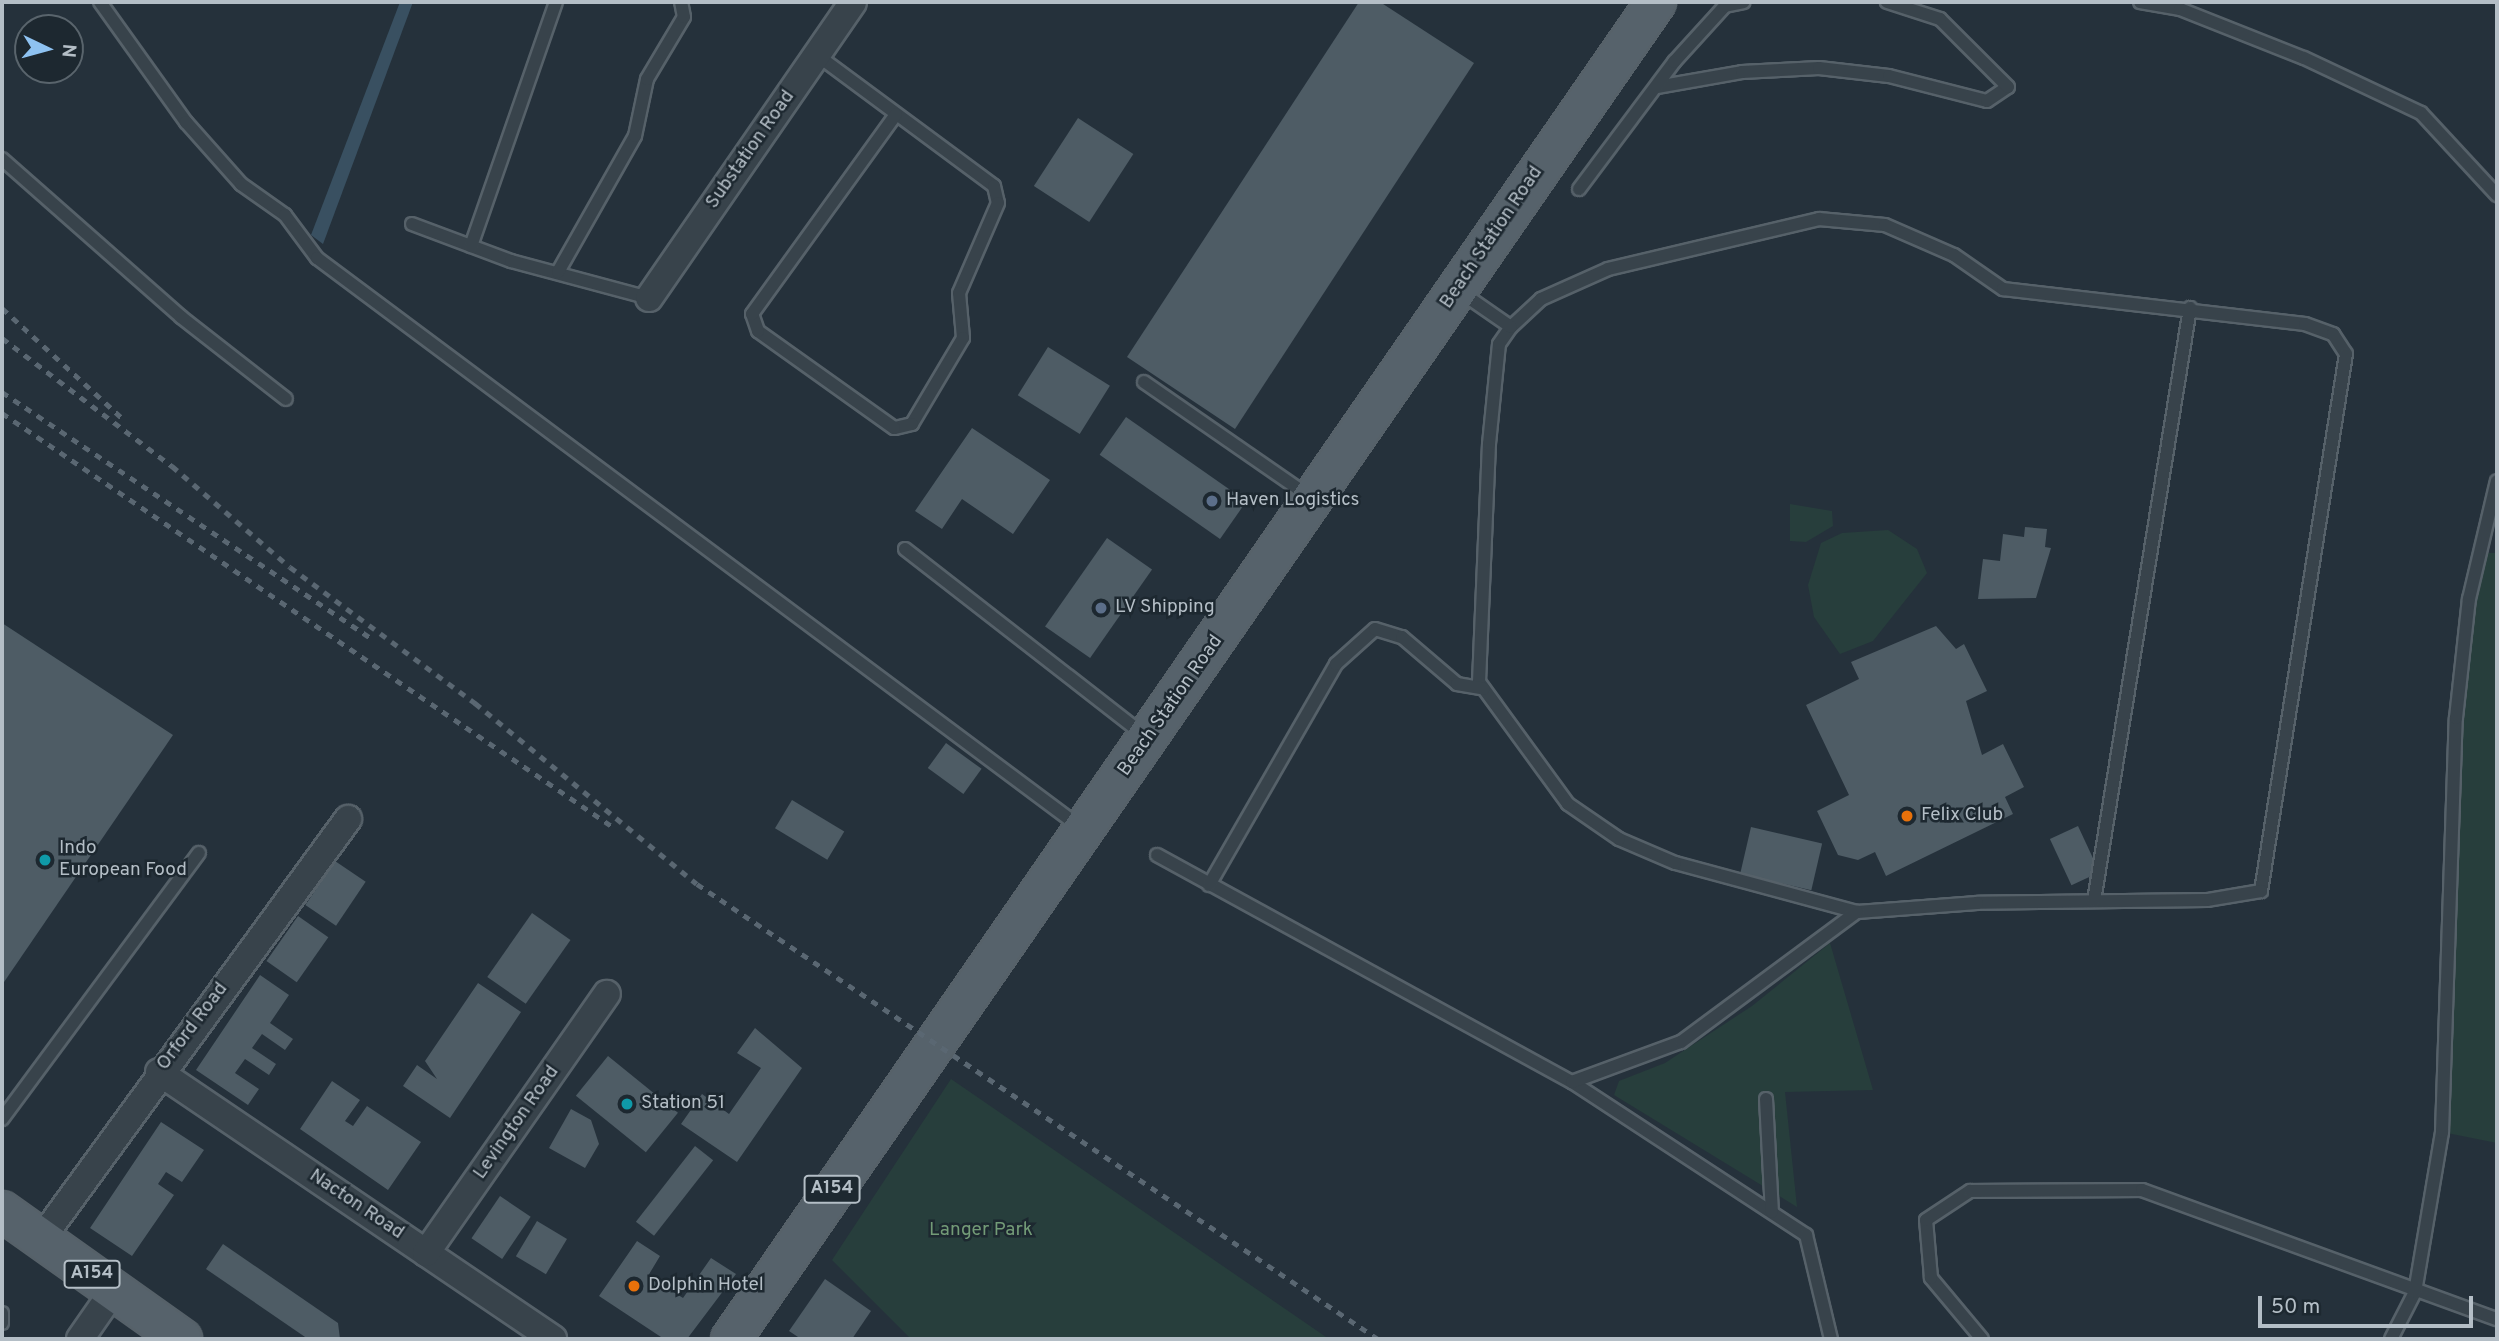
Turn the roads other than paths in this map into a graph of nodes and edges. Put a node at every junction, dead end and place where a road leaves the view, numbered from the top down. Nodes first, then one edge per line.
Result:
1 (100, 2) edge
2 (556, 2) edge
3 (681, 2) edge
4 (853, 2) edge
5 (1656, 2) edge
6 (1744, 2) edge
7 (1887, 2) edge
8 (2140, 2) edge
9 (817, 55) junction
10 (1657, 88) junction
11 (896, 114) junction
12 (2, 159) edge
13 (1578, 189) dead end
14 (2497, 195) edge
15 (412, 224) dead end
16 (471, 246) junction
17 (558, 272) junction
18 (1456, 289) junction
19 (649, 298) joint
20 (2190, 308) junction
21 (1511, 327) junction
22 (1143, 382) dead end
23 (286, 399) dead end
24 (2497, 481) edge
25 (1316, 501) junction
26 (905, 549) dead end
27 (1484, 689) junction
28 (1147, 738) junction
29 (348, 819) dead end
30 (1083, 830) junction
31 (199, 852) dead end
32 (1157, 855) dead end
33 (1209, 886) junction
34 (2094, 901) junction
35 (1857, 912) junction
36 (607, 994) dead end
37 (159, 1072) junction
38 (1572, 1082) junction
39 (1766, 1099) dead end
40 (2, 1119) edge
41 (2, 1210) edge
42 (1772, 1212) junction
43 (42, 1238) junction
44 (426, 1253) junction
45 (114, 1290) junction
46 (2415, 1292) junction
47 (2, 1312) edge
48 (2497, 1320) edge
49 (2, 1323) edge
50 (80, 1339) edge
51 (182, 1339) edge
52 (553, 1339) edge
53 (731, 1339) edge
54 (1831, 1339) edge
55 (1982, 1339) edge
56 (2391, 1339) edge

1 - 30 lane
2 - 16 lane
3 - 17 lane
4 - 9 street, Substation Road
5 - 18 main road, Beach Station Road / A154
6 - 10 lane
7 - 10 lane
8 - 14 lane
9 - 11 lane
9 - 19 street, Substation Road
10 - 13 lane
11 - 11 lane
12 - 23 lane
15 - 16 lane
16 - 17 lane
17 - 19 lane
18 - 21 lane
18 - 25 main road, Beach Station Road / A154
20 - 21 lane
20 - 34 lane
20 - 34 lane
21 - 27 lane
22 - 25 lane
24 - 46 lane
25 - 28 main road, Beach Station Road / A154
26 - 28 lane
27 - 33 lane
27 - 35 lane
28 - 30 main road, Beach Station Road / A154
29 - 37 street, Orford Road
30 - 53 main road, Beach Station Road / A154
31 - 40 lane
32 - 33 lane
33 - 38 lane
34 - 35 lane
35 - 38 lane
36 - 44 street, Levington Road
37 - 43 street, Orford Road
37 - 44 street, Nacton Road
38 - 42 lane
39 - 42 lane
41 - 43 main road, A154
42 - 54 lane
43 - 45 main road, A154
44 - 52 street, Nacton Road
45 - 50 street
45 - 51 main road, A154
46 - 48 lane
46 - 55 lane
46 - 56 lane
47 - 49 lane

